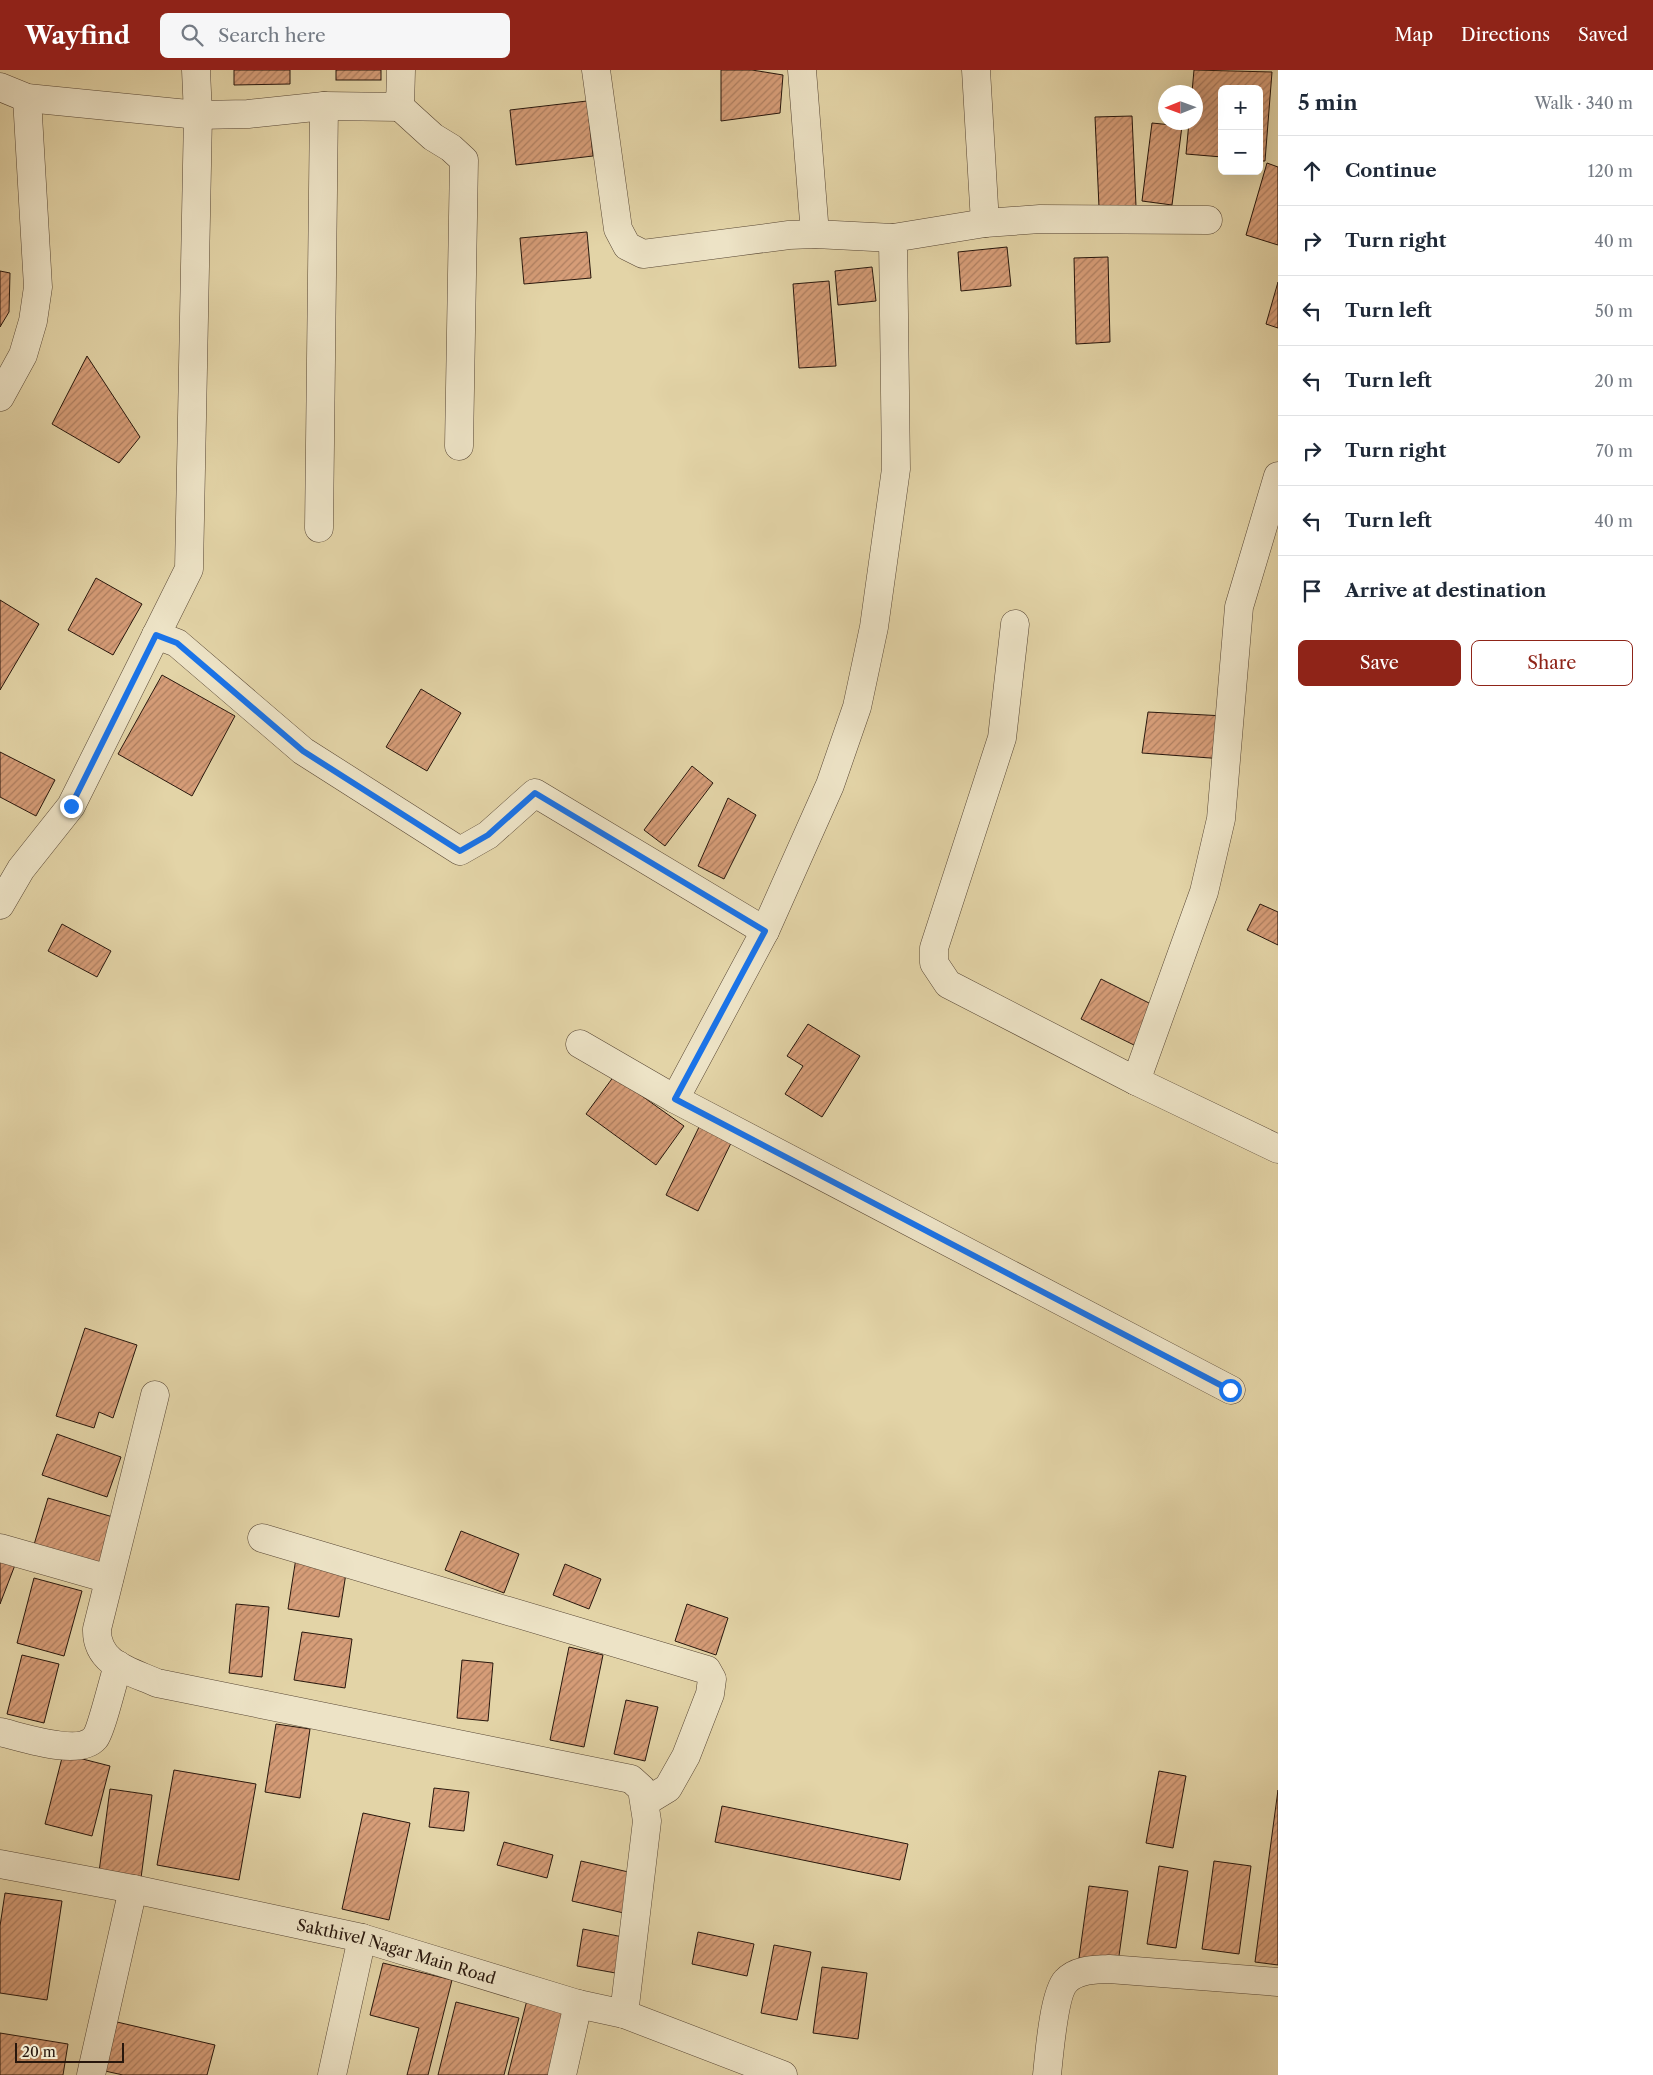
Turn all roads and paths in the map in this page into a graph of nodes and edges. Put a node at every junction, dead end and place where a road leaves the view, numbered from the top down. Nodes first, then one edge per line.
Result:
1 (196, 70) edge
2 (401, 70) edge
3 (596, 70) edge
4 (802, 70) edge
5 (976, 70) edge
6 (0, 87) edge
7 (27, 98) junction
8 (324, 106) junction
9 (400, 108) junction
10 (198, 114) junction
11 (1208, 220) dead end
12 (985, 223) junction
13 (815, 234) junction
14 (893, 238) junction
15 (0, 397) edge
16 (459, 446) dead end
17 (1278, 476) edge
18 (319, 528) dead end
19 (1015, 624) dead end
20 (156, 635) junction
21 (10, 864) edge
22 (0, 904) edge
23 (765, 931) junction
24 (580, 1044) dead end
25 (1136, 1081) junction
26 (675, 1099) junction
27 (1278, 1149) edge
28 (1230, 1390) dead end
29 (155, 1395) dead end
30 (262, 1538) dead end
31 (0, 1548) edge
32 (110, 1579) junction
33 (118, 1665) junction
34 (0, 1732) edge
35 (645, 1802) junction
36 (0, 1864) edge
37 (133, 1889) junction
38 (362, 1938) junction
39 (1278, 1982) edge
40 (578, 2004) junction
41 (624, 2014) junction
42 (91, 2075) edge
43 (332, 2075) edge
44 (562, 2075) edge
45 (783, 2075) edge
46 (1047, 2075) edge

1 - 10 street
2 - 9 street
3 - 13 street
4 - 13 street
5 - 12 street
6 - 7 street
7 - 10 street
7 - 15 street
8 - 9 street
8 - 10 street
8 - 18 street
9 - 16 street
10 - 20 street
11 - 12 street
12 - 14 street
13 - 14 street
14 - 23 street
17 - 25 street
19 - 25 street
20 - 21 street
20 - 23 street
21 - 22 street
23 - 26 street
24 - 26 street
25 - 27 street
26 - 28 street
29 - 32 street
30 - 35 street
31 - 32 street
32 - 33 street
33 - 34 street
33 - 35 street
35 - 41 street
36 - 37 street, Sakthivel Nagar Main Road
37 - 38 street, Sakthivel Nagar Main Road
37 - 42 street
38 - 40 street, Sakthivel Nagar Main Road
38 - 43 street
39 - 46 street
40 - 41 street, Sakthivel Nagar Main Road
40 - 44 street
41 - 45 street, Sakthivel Nagar Main Road

